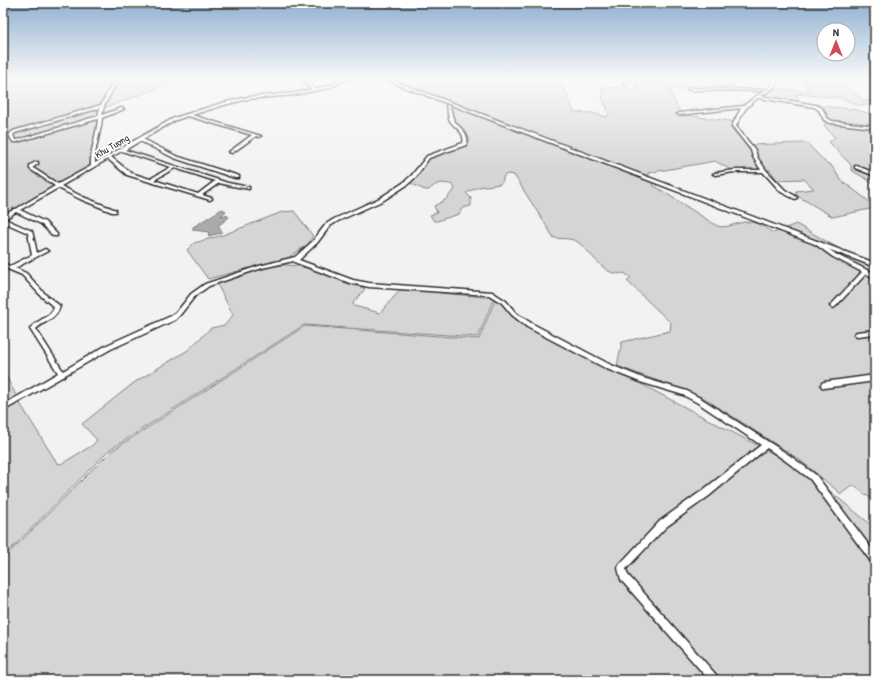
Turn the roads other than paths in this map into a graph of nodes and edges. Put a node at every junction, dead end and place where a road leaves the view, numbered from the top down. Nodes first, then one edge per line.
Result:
1 (92, 109) edge
2 (101, 109) edge
3 (122, 109) dead end
4 (207, 109) edge
5 (449, 109) edge
6 (464, 109) edge
7 (471, 109) edge
8 (727, 109) edge
9 (743, 109) edge
10 (820, 109) edge
11 (679, 114) dead end
12 (187, 115) junction
13 (100, 117) junction
14 (875, 127) edge
15 (140, 139) junction
16 (122, 150) junction
17 (231, 152) dead end
18 (108, 157) junction
19 (37, 163) dead end
20 (93, 166) junction
21 (174, 167) junction
22 (856, 167) dead end
23 (764, 171) junction
24 (714, 174) dead end
25 (875, 176) edge
26 (237, 177) dead end
27 (150, 181) junction
28 (218, 181) junction
29 (56, 187) junction
30 (247, 188) dead end
31 (199, 196) junction
32 (795, 198) dead end
33 (210, 199) dead end
34 (15, 210) junction
35 (114, 211) dead end
36 (3, 219) edge
37 (55, 235) dead end
38 (817, 243) junction
39 (45, 251) dead end
40 (35, 256) junction
41 (297, 258) junction
42 (875, 261) edge
43 (3, 265) edge
44 (875, 265) edge
45 (10, 268) junction
46 (866, 271) junction
47 (875, 276) edge
48 (833, 306) dead end
49 (875, 332) edge
50 (857, 334) dead end
51 (62, 375) junction
52 (875, 378) edge
53 (824, 385) dead end
54 (3, 408) edge
55 (767, 444) junction
56 (875, 560) edge
57 (715, 680) edge

1 - 13 street
2 - 13 street
3 - 13 street
4 - 12 street, Khu Tượng
5 - 41 street
6 - 38 main road
7 - 42 main road
8 - 11 street
9 - 23 street
10 - 14 street
12 - 15 street, Khu Tượng
12 - 17 street
13 - 20 street
15 - 16 street, Khu Tượng
15 - 26 street
16 - 18 street, Khu Tượng
16 - 21 street
18 - 20 street, Khu Tượng
18 - 27 street
19 - 29 street
20 - 29 street, Khu Tượng
21 - 27 street
21 - 28 street
22 - 25 street
23 - 24 street
23 - 32 street
27 - 31 street
28 - 30 street
28 - 31 street
29 - 34 street, Khu Tượng
29 - 35 street
31 - 33 street
34 - 36 street, Khu Tượng
34 - 37 street
36 - 40 street
38 - 44 main road
38 - 46 street
39 - 40 street
40 - 45 street
41 - 51 street
41 - 55 street
43 - 45 street
45 - 51 street
46 - 47 street
46 - 48 street
49 - 50 street
51 - 54 street
52 - 53 street
55 - 56 street
55 - 57 street

